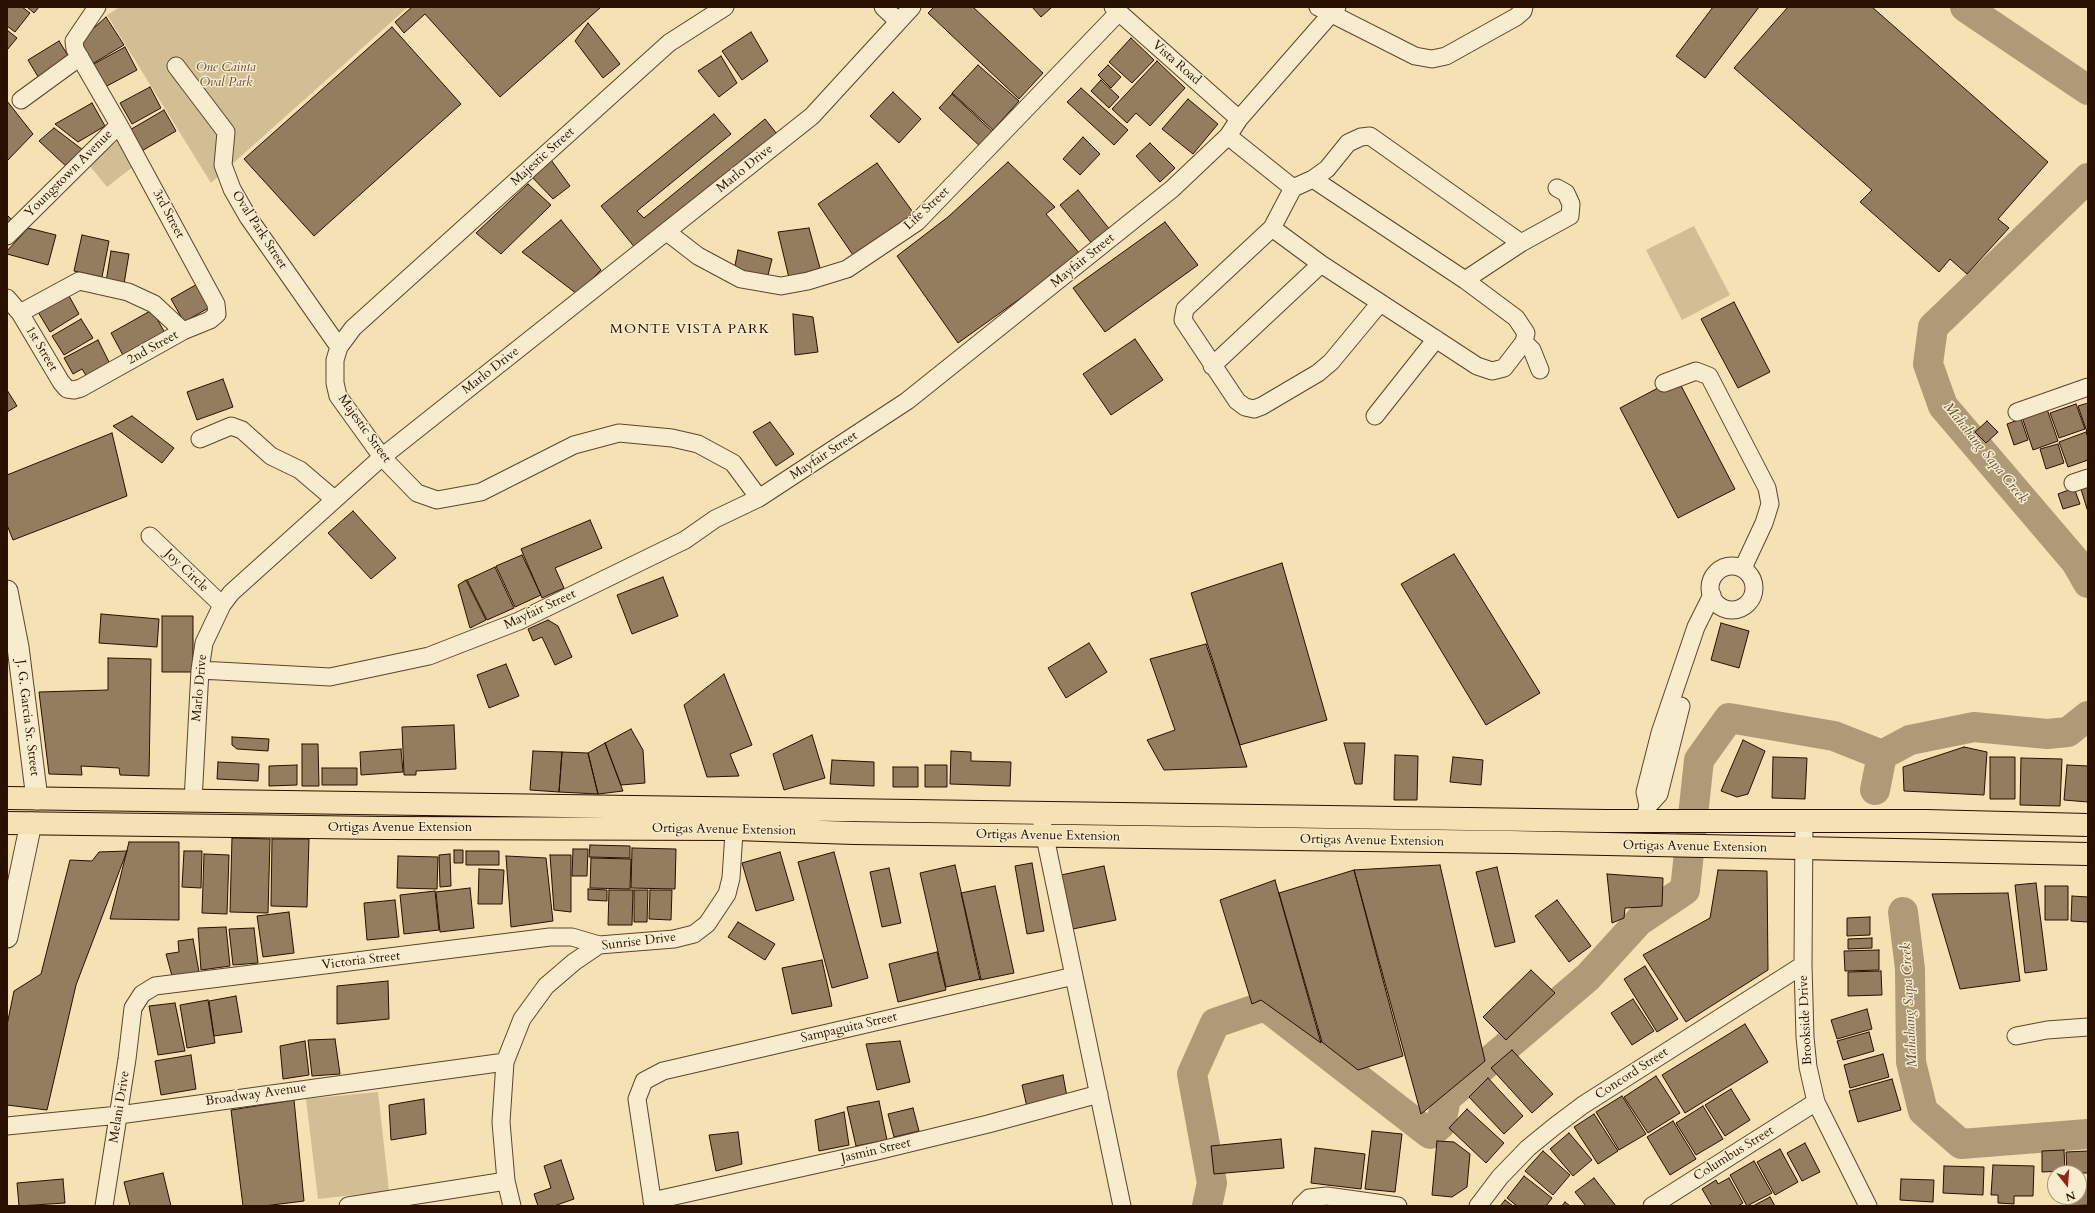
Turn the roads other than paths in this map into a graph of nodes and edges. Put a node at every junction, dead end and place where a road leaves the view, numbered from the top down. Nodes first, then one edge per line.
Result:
1 (97, 7) edge
2 (725, 7) edge
3 (883, 7) edge
4 (912, 7) edge
5 (1524, 7) edge
6 (1328, 9) edge
7 (1115, 10) edge
8 (898, 21) junction
9 (80, 57) junction
10 (176, 66) dead end
11 (21, 100) dead end
12 (1239, 119) junction
13 (119, 125) junction
14 (1228, 136) junction
15 (1313, 179) junction
16 (1293, 188) junction
17 (1557, 188) dead end
18 (1272, 228) junction
19 (667, 232) junction
20 (7, 236) edge
21 (1521, 243) junction
22 (1321, 264) junction
23 (1465, 280) junction
24 (7, 298) edge
25 (1380, 303) junction
26 (216, 304) joint
27 (20, 313) junction
28 (183, 331) junction
29 (1436, 339) junction
30 (1524, 342) junction
31 (339, 347) junction
32 (1212, 366) junction
33 (1540, 370) dead end
34 (1664, 383) dead end
35 (2088, 387) edge
36 (81, 388) joint
37 (2017, 412) dead end
38 (1375, 416) dead end
39 (200, 439) dead end
40 (382, 457) junction
41 (759, 498) junction
42 (334, 499) junction
43 (150, 536) dead end
44 (1743, 568) junction
45 (7, 591) edge
46 (1716, 600) junction
47 (222, 605) junction
48 (200, 670) junction
49 (7, 798) edge
50 (37, 799) junction
51 (193, 801) junction
52 (385, 804) junction
53 (1040, 813) junction
54 (1646, 814) junction
55 (735, 819) junction
56 (1804, 822) junction
57 (7, 823) edge
58 (31, 824) junction
59 (2088, 825) edge
60 (385, 828) junction
61 (1043, 836) junction
62 (1803, 849) junction
63 (2088, 854) edge
64 (7, 937) edge
65 (599, 945) junction
66 (1803, 964) junction
67 (1074, 976) junction
68 (132, 1008) joint
69 (2088, 1027) edge
70 (2016, 1036) dead end
71 (505, 1062) junction
72 (1099, 1094) junction
73 (1816, 1102) junction
74 (119, 1115) junction
75 (7, 1126) edge
76 (506, 1181) junction
77 (418, 1201) edge
78 (653, 1204) edge
79 (104, 1206) edge
80 (348, 1206) edge
81 (512, 1206) edge
82 (1122, 1206) edge
83 (1301, 1206) edge
84 (1398, 1206) edge
85 (1478, 1206) edge
86 (1652, 1206) edge
87 (1868, 1206) edge

1 - 9 street, Youngstown Avenue
2 - 31 street, Majestic Street
3 - 8 street
4 - 8 street, Marlo Drive
5 - 6 street
6 - 12 street, Mayfair Street
7 - 12 street, Vista Road
7 - 19 street, Life Street
8 - 19 street, Marlo Drive
9 - 11 street
9 - 13 street, Youngstown Avenue
10 - 31 street, Oval Park Street
12 - 14 street, Mayfair Street
13 - 20 street, Youngstown Avenue
13 - 26 street, 3rd Street
14 - 16 street
14 - 41 street, Mayfair Street
15 - 16 street
15 - 21 street
15 - 23 street
16 - 18 street
17 - 21 street
18 - 22 street
18 - 32 street
19 - 40 street, Marlo Drive
21 - 23 street
22 - 25 street
22 - 32 street
23 - 30 street
24 - 27 street, 1st Street
25 - 29 street
25 - 32 street
26 - 28 street, 2nd Street
27 - 28 street
27 - 36 street, 1st Street
28 - 36 street, 2nd Street
29 - 30 street
29 - 38 street
30 - 33 street
31 - 40 street, Majestic Street
34 - 44 street
35 - 37 street
39 - 42 street
40 - 41 street, Majestic Street
40 - 42 street, Marlo Drive
41 - 48 street, Mayfair Street
42 - 47 street, Marlo Drive
43 - 47 street, Joy Circle
44 - 46 street
44 - 46 street
45 - 50 street, J. G. Garcia Sr. Street
46 - 54 street
47 - 48 street, Marlo Drive
48 - 51 street, Marlo Drive
49 - 50 main road, Ortigas Avenue Extension
50 - 51 main road, Ortigas Avenue Extension
51 - 52 main road, Ortigas Avenue Extension
52 - 55 main road, Ortigas Avenue Extension
52 - 60 main road
53 - 54 main road, Ortigas Avenue Extension
53 - 55 main road, Ortigas Avenue Extension
53 - 61 street
54 - 56 main road, Ortigas Avenue Extension
55 - 60 main road, Ortigas Avenue Extension
55 - 61 main road, Ortigas Avenue Extension
55 - 65 street, Sunrise Drive
56 - 59 main road, Ortigas Avenue Extension
56 - 62 street, Brookside Drive
57 - 58 main road, Ortigas Avenue Extension
58 - 60 main road, Ortigas Avenue Extension
58 - 64 street
61 - 62 main road, Ortigas Avenue Extension
61 - 67 street
62 - 63 main road, Ortigas Avenue Extension
62 - 66 street, Brookside Drive
65 - 68 street, Victoria Street
65 - 71 street, Sunrise Drive
66 - 73 street, Brookside Drive
66 - 85 street, Concord Street
67 - 72 street
67 - 78 street, Sampaguita Street
68 - 74 street, Melani Drive
69 - 70 street
71 - 74 street, Broadway Avenue
71 - 76 street, Sunrise Drive
72 - 78 street, Jasmin Street
72 - 82 street
73 - 86 street, Columbus Street
73 - 87 street, Brookside Drive
74 - 75 street, Broadway Avenue
74 - 79 street, Melani Drive
76 - 77 street
76 - 81 street, Sunrise Drive
77 - 80 street
83 - 84 street

